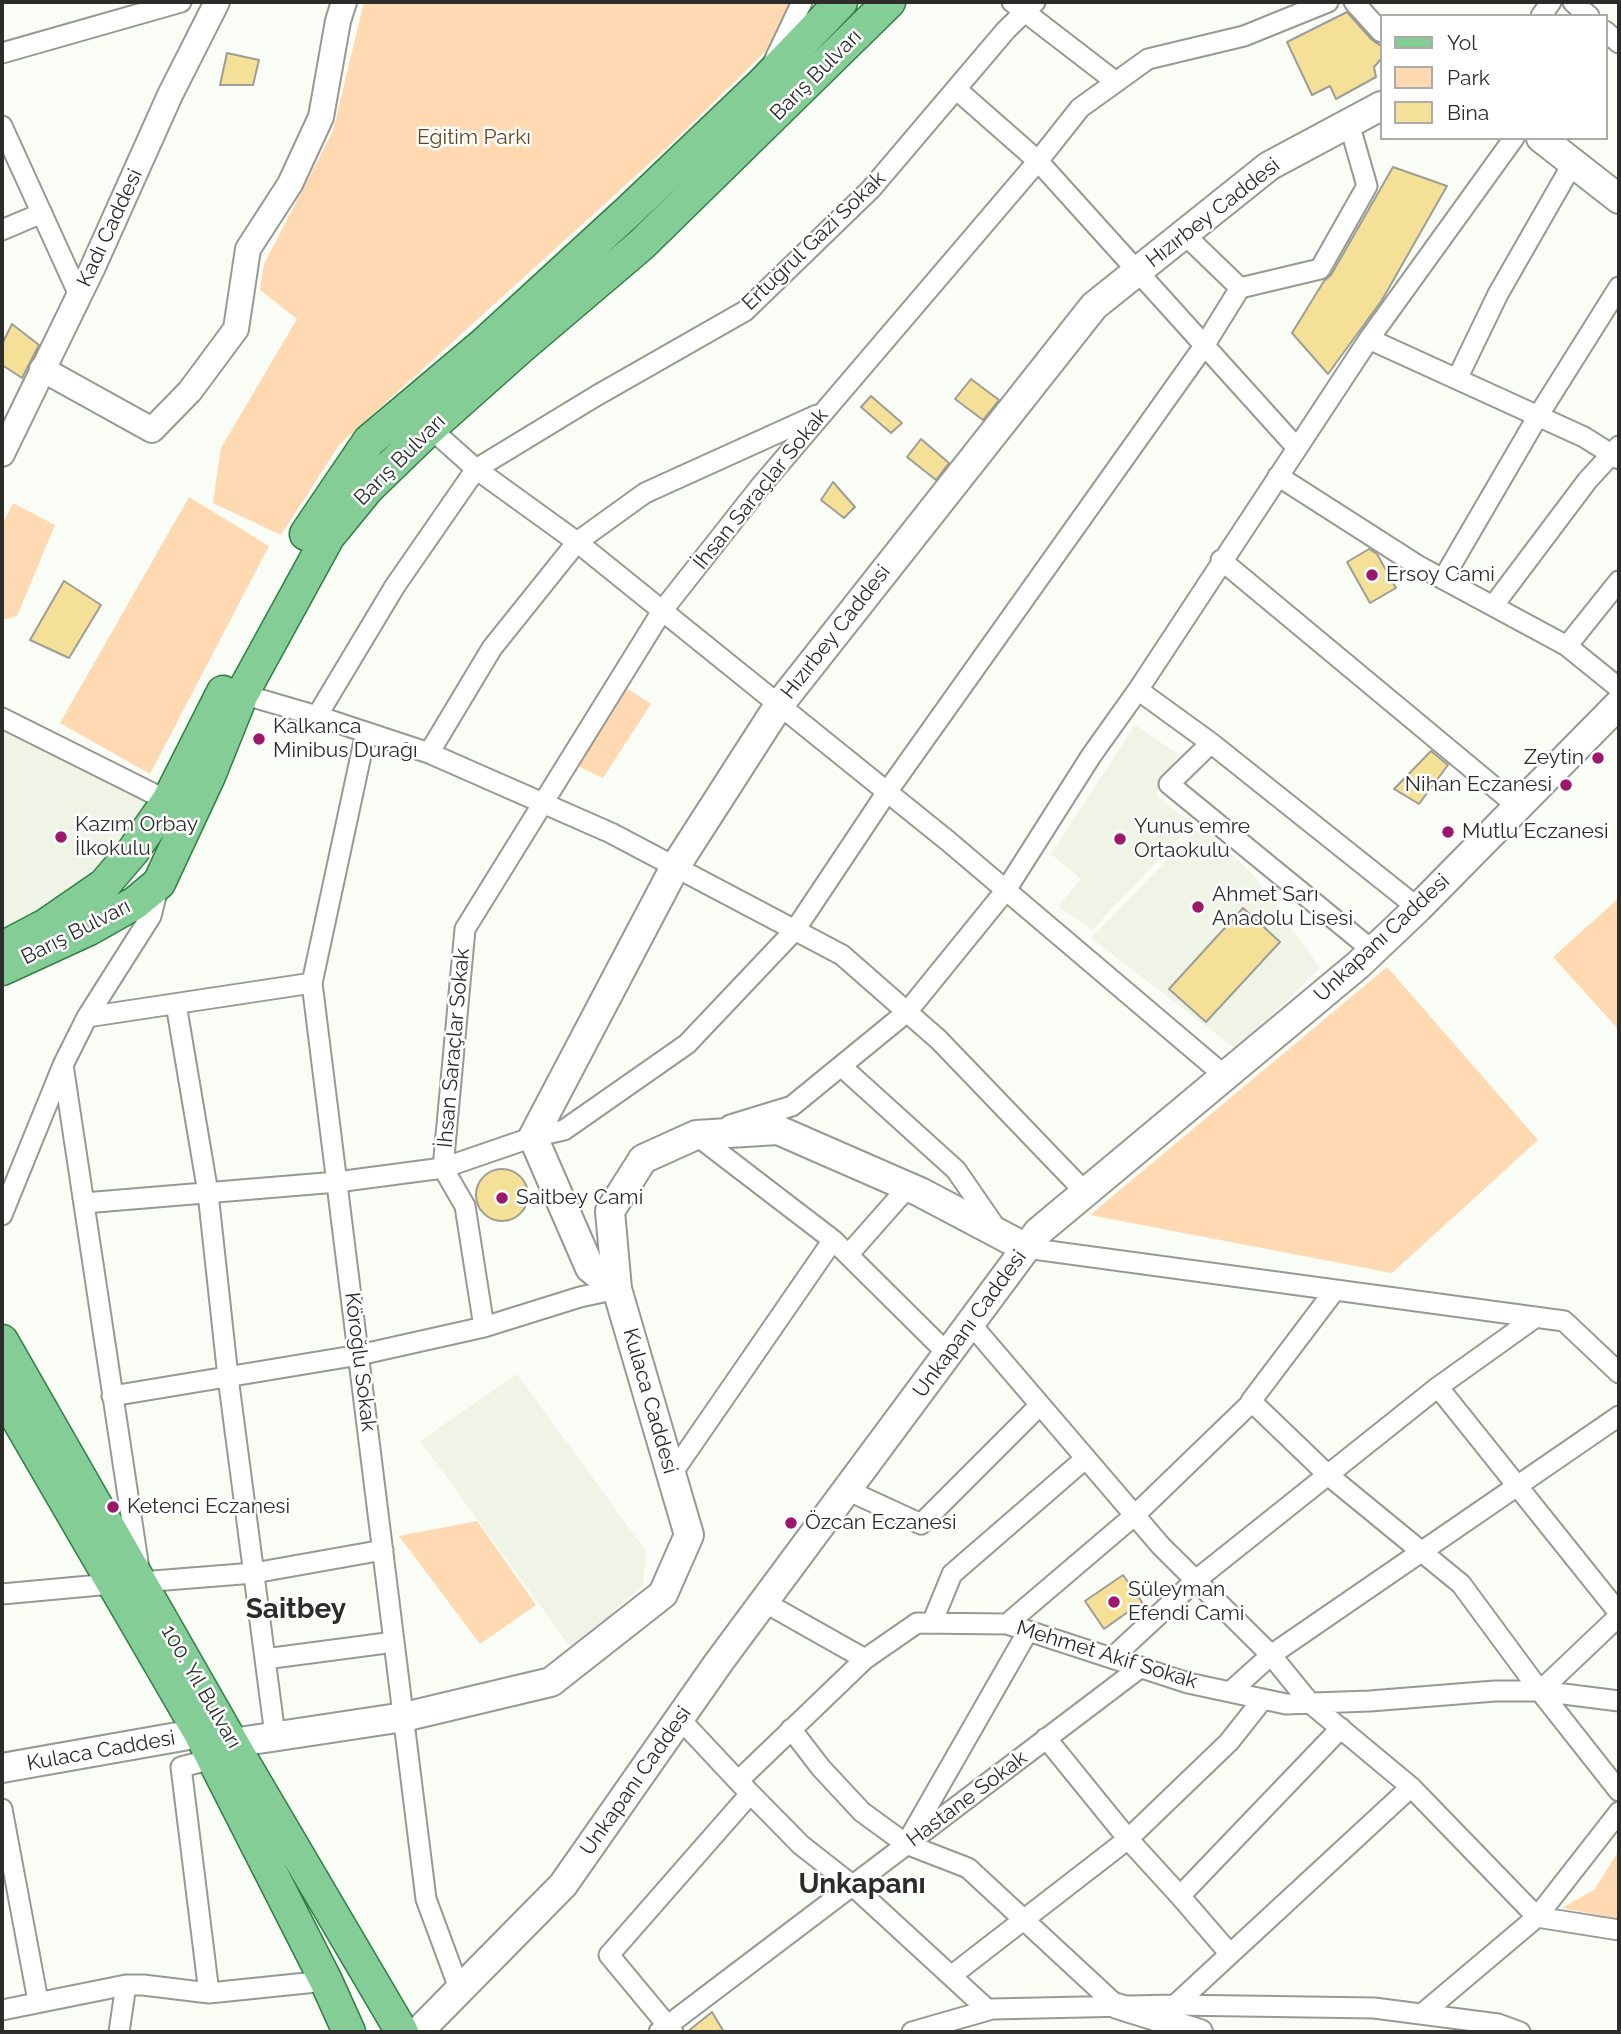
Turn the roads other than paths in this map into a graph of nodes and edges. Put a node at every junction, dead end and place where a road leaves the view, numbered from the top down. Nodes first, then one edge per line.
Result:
1 (181, 2) edge
2 (216, 2) edge
3 (344, 2) edge
4 (802, 2) edge
5 (841, 2) edge
6 (889, 2) edge
7 (1328, 2) edge
8 (1354, 2) edge
9 (1573, 2) edge
10 (1024, 5) edge
11 (1586, 14) edge
12 (1380, 31) edge
13 (2, 53) edge
14 (1116, 82) junction
15 (762, 84) junction
16 (956, 89) junction
17 (1380, 107) edge
18 (1349, 123) junction
19 (2, 126) edge
20 (1513, 140) edge
21 (1544, 140) edge
22 (1038, 161) junction
23 (1573, 163) junction
24 (1619, 199) edge
25 (42, 214) junction
26 (2, 230) edge
27 (1184, 234) junction
28 (1137, 271) junction
29 (1619, 287) edge
30 (1240, 288) junction
31 (79, 295) junction
32 (1369, 339) junction
33 (1203, 346) junction
34 (42, 369) junction
35 (1457, 379) junction
36 (822, 413) junction
37 (1538, 416) junction
38 (9, 427) edge
39 (430, 428) junction
40 (1297, 448) junction
41 (1617, 453) edge
42 (2, 454) edge
43 (476, 469) junction
44 (1278, 476) junction
45 (576, 542) junction
46 (1221, 560) junction
47 (1443, 579) junction
48 (1619, 581) edge
49 (1493, 606) junction
50 (662, 611) junction
51 (1567, 646) junction
52 (1619, 688) edge
53 (1138, 690) junction
54 (242, 694) junction
55 (779, 705) junction
56 (317, 716) junction
57 (1615, 716) edge
58 (2, 718) edge
59 (366, 732) junction
60 (1211, 743) junction
61 (429, 753) junction
62 (887, 792) junction
63 (168, 801) junction
64 (541, 803) junction
65 (1517, 806) junction
66 (675, 867) junction
67 (159, 883) junction
68 (1006, 890) junction
69 (1418, 908) junction
70 (795, 930) junction
71 (2, 948) edge
72 (1372, 950) junction
73 (2, 969) edge
74 (312, 983) junction
75 (176, 1004) junction
76 (907, 1012) junction
77 (87, 1017) junction
78 (63, 1065) junction
79 (841, 1066) junction
80 (1225, 1076) junction
81 (696, 1135) junction
82 (533, 1137) junction
83 (443, 1168) junction
84 (337, 1182) junction
85 (908, 1187) junction
86 (1085, 1192) junction
87 (208, 1193) junction
88 (84, 1203) junction
89 (2, 1215) edge
90 (1001, 1235) junction
91 (832, 1240) junction
92 (1026, 1248) junction
93 (848, 1255) junction
94 (617, 1289) junction
95 (1335, 1290) junction
96 (1536, 1317) junction
97 (970, 1323) junction
98 (484, 1327) junction
99 (2, 1341) edge
100 (948, 1354) junction
101 (359, 1355) junction
102 (1619, 1373) edge
103 (228, 1377) junction
104 (1438, 1387) junction
105 (2, 1392) edge
106 (112, 1396) junction
107 (1252, 1402) junction
108 (1040, 1405) junction
109 (1619, 1416) edge
110 (1086, 1458) junction
111 (671, 1475) junction
112 (1328, 1475) junction
113 (1516, 1486) junction
114 (847, 1490) junction
115 (1135, 1515) junction
116 (383, 1550) junction
117 (1421, 1552) junction
118 (254, 1573) junction
119 (1196, 1580) junction
120 (126, 1583) junction
121 (2, 1594) edge
122 (764, 1602) junction
123 (1619, 1615) edge
124 (932, 1623) junction
125 (1007, 1624) junction
126 (1028, 1631) junction
127 (394, 1642) junction
128 (1271, 1655) junction
129 (1112, 1658) junction
130 (265, 1659) junction
131 (865, 1659) junction
132 (1140, 1667) junction
133 (1540, 1691) junction
134 (1230, 1692) junction
135 (1263, 1699) junction
136 (1619, 1701) edge
137 (1310, 1703) junction
138 (404, 1717) junction
139 (680, 1719) junction
140 (1340, 1728) junction
141 (791, 1729) junction
142 (275, 1735) junction
143 (1046, 1738) junction
144 (215, 1745) junction
145 (2, 1768) edge
146 (744, 1787) junction
147 (1411, 1787) junction
148 (1619, 1791) edge
149 (2, 1809) edge
150 (1619, 1812) edge
151 (1128, 1839) junction
152 (906, 1844) junction
153 (852, 1885) junction
154 (1180, 1896) junction
155 (1537, 1917) junction
156 (1025, 1920) junction
157 (1619, 1930) edge
158 (1230, 1954) junction
159 (951, 1976) junction
160 (326, 1981) junction
161 (126, 1984) junction
162 (460, 1991) junction
163 (209, 1993) junction
164 (38, 2001) junction
165 (1175, 2005) junction
166 (1117, 2006) junction
167 (2, 2010) edge
168 (988, 2010) junction
169 (1422, 2014) junction
170 (667, 2030) edge
171 (403, 2031) edge
172 (119, 2032) edge
173 (349, 2032) edge
174 (912, 2032) edge
175 (1200, 2032) edge
176 (1520, 2032) edge

1 - 13 street
2 - 31 street, Kadı Caddesi
3 - 34 street
4 - 15 street
5 - 15 main road, Barış Bulvarı
6 - 39 main road, Barış Bulvarı
7 - 14 street, İhsan Saraçlar Sokak
8 - 12 street
9 - 11 street
10 - 14 street
10 - 16 street, Ertuğrul Gazi Sokak
14 - 22 street, İhsan Saraçlar Sokak
15 - 63 main road, Barış Bulvarı
16 - 22 street
16 - 43 street, Ertuğrul Gazi Sokak
17 - 18 main road, Hızırbey Caddesi
18 - 27 main road, Hızırbey Caddesi
18 - 30 street
19 - 25 street
20 - 32 street
21 - 23 main road
22 - 28 street
22 - 36 street, İhsan Saraçlar Sokak
23 - 24 main road
23 - 35 street
25 - 26 street
25 - 31 street
27 - 28 main road, Hızırbey Caddesi
27 - 30 street
28 - 33 street
28 - 55 main road, Hızırbey Caddesi
29 - 37 street
30 - 33 street
31 - 34 street, Kadı Caddesi
32 - 35 street
32 - 40 street
33 - 40 street
33 - 62 street
34 - 38 street, Kadı Caddesi
35 - 37 street
36 - 45 street
36 - 50 street, İhsan Saraçlar Sokak
37 - 41 street
37 - 47 street
38 - 42 street, Kadı Caddesi
39 - 43 street
39 - 54 main road, Barış Bulvarı
40 - 44 street
41 - 49 street
43 - 45 street
43 - 56 street
44 - 46 street
44 - 47 street
45 - 50 street
45 - 61 street
46 - 53 street
46 - 65 street
47 - 49 street
48 - 51 street
49 - 51 street
50 - 55 street
50 - 64 street, İhsan Saraçlar Sokak
51 - 52 street
53 - 60 street
53 - 68 street
54 - 56 street
54 - 67 main road, Barış Bulvarı
55 - 62 street
55 - 66 main road, Hızırbey Caddesi
56 - 59 street
57 - 65 main road, Unkapanı Caddesi
58 - 63 street
59 - 61 street
59 - 74 street, Köroğlu Sokak
60 - 69 street
60 - 72 street
61 - 64 street
62 - 68 street
62 - 70 street
63 - 71 main road, Barış Bulvarı
64 - 66 street
64 - 83 street, İhsan Saraçlar Sokak
65 - 69 main road, Unkapanı Caddesi
66 - 70 street
66 - 82 main road, Hızırbey Caddesi
67 - 73 main road, Barış Bulvarı
67 - 77 street
68 - 76 street
68 - 80 street
69 - 72 main road, Unkapanı Caddesi
70 - 76 street
70 - 82 street
72 - 80 main road, Unkapanı Caddesi
74 - 75 street
74 - 84 street, Köroğlu Sokak
75 - 77 street
75 - 87 street
76 - 79 street
76 - 86 street
77 - 78 street
78 - 88 street
78 - 89 street
79 - 81 street
79 - 90 street
80 - 86 main road, Unkapanı Caddesi
81 - 85 main road, Kulaca Caddesi
81 - 91 street
81 - 94 main road, Kulaca Caddesi
82 - 83 street
82 - 94 main road
83 - 84 street
83 - 98 street
84 - 87 street
84 - 101 street, Köroğlu Sokak
85 - 90 main road, Kulaca Caddesi
85 - 93 street
86 - 92 main road, Unkapanı Caddesi
87 - 88 street
87 - 103 street
88 - 106 street
90 - 92 main road, Kulaca Caddesi
91 - 93 street
91 - 111 street
92 - 95 street
92 - 97 main road, Unkapanı Caddesi
93 - 100 street
94 - 98 street
94 - 111 main road, Kulaca Caddesi
95 - 96 street
95 - 107 street
96 - 102 street
96 - 104 street
97 - 100 main road, Unkapanı Caddesi
97 - 108 street
98 - 101 street
99 - 120 main road, 100. Yıl Bulvarı
100 - 114 main road, Unkapanı Caddesi
101 - 103 street
101 - 116 street, Köroğlu Sokak
103 - 106 street
103 - 118 street
104 - 112 street
104 - 113 street
105 - 120 main road, 100. Yıl Bulvarı
106 - 120 street
107 - 112 street
107 - 115 street
108 - 110 street
108 - 114 street
109 - 113 street
110 - 115 street
110 - 124 street
111 - 138 main road, Kulaca Caddesi
112 - 117 street
112 - 119 street
113 - 117 street
113 - 123 street
114 - 122 main road, Unkapanı Caddesi
115 - 119 street
115 - 125 street
116 - 118 street
116 - 127 street, Köroğlu Sokak
117 - 128 street
117 - 133 street
118 - 120 street
118 - 130 street
119 - 128 street
119 - 129 street
120 - 121 street
120 - 144 main road, 100. Yıl Bulvarı
122 - 131 street
122 - 139 main road, Unkapanı Caddesi
123 - 133 street
124 - 125 street, Mehmet Akif Sokak
124 - 131 street, Mehmet Akif Sokak
125 - 126 street, Mehmet Akif Sokak
126 - 129 street, Mehmet Akif Sokak
126 - 152 street
127 - 130 street
127 - 138 street, Köroğlu Sokak
128 - 134 street
128 - 137 street
129 - 132 street, Mehmet Akif Sokak
130 - 142 street
131 - 141 street, Mehmet Akif Sokak
132 - 134 street, Mehmet Akif Sokak
132 - 143 street, Hastane Sokak
133 - 136 street, Mehmet Akif Sokak
133 - 137 street, Mehmet Akif Sokak
133 - 148 street
134 - 135 street, Mehmet Akif Sokak
135 - 137 street, Mehmet Akif Sokak
135 - 151 street
137 - 140 street
138 - 142 main road, Kulaca Caddesi
138 - 162 street, Köroğlu Sokak
139 - 146 street
139 - 162 main road, Unkapanı Caddesi
140 - 147 street
140 - 154 street
141 - 146 street, Mehmet Akif Sokak
141 - 152 street
142 - 144 main road, Kulaca Caddesi
143 - 151 street
143 - 152 street, Hastane Sokak
144 - 145 main road, Kulaca Caddesi
144 - 160 main road, 100. Yıl Bulvarı
144 - 163 street
144 - 171 main road, 100. Yıl Bulvarı
146 - 153 street
146 - 170 street, Mehmet Akif Sokak
147 - 155 street
147 - 158 street
149 - 164 street
150 - 155 street
151 - 154 street
151 - 156 street
152 - 153 street, Hastane Sokak
152 - 156 street
153 - 159 street
153 - 170 street, Hastane Sokak
154 - 158 street
155 - 157 street
155 - 169 street
156 - 159 street
156 - 166 street
158 - 165 street
159 - 168 street
160 - 163 street
160 - 173 main road, 100. Yıl Bulvarı
161 - 163 street
161 - 164 street
161 - 172 street
162 - 171 main road, Unkapanı Caddesi
164 - 167 street
165 - 166 street
165 - 169 street
166 - 168 street
166 - 175 street
168 - 174 street
169 - 176 street

